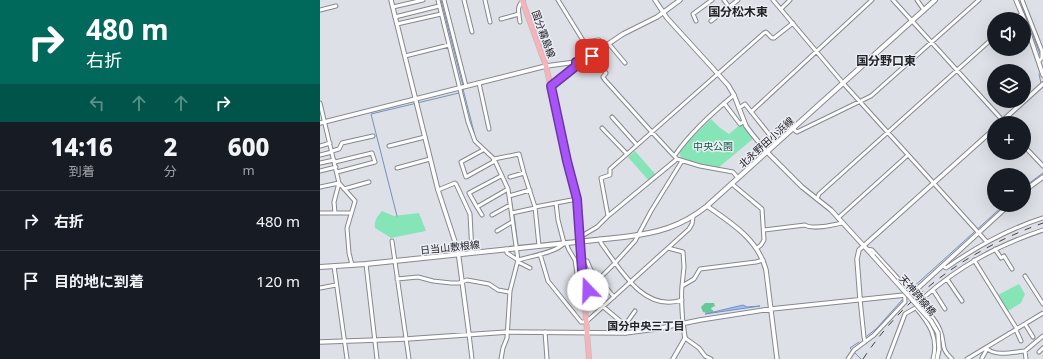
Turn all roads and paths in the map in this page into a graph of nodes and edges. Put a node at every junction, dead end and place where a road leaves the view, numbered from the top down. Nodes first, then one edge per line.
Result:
1 (391, 0) edge
2 (423, 0) edge
3 (438, 0) edge
4 (444, 0) edge
5 (464, 0) edge
6 (484, 0) edge
7 (558, 0) edge
8 (655, 0) edge
9 (680, 0) edge
10 (712, 0) edge
11 (724, 0) edge
12 (738, 0) edge
13 (773, 0) edge
14 (790, 0) edge
15 (872, 0) edge
16 (893, 0) edge
17 (917, 0) edge
18 (935, 0) edge
19 (979, 0) edge
20 (1016, 0) edge
21 (1022, 0) edge
22 (523, 1) edge
23 (336, 6) dead end
24 (439, 6) junction
25 (729, 7) junction
26 (392, 8) junction
27 (781, 9) junction
28 (320, 10) edge
29 (924, 10) junction
30 (663, 12) junction
31 (1021, 12) edge
32 (441, 14) junction
33 (519, 14) junction
34 (394, 17) junction
35 (501, 19) dead end
36 (912, 20) junction
37 (696, 21) dead end
38 (711, 21) dead end
39 (490, 22) dead end
40 (520, 22) dead end
41 (793, 23) junction
42 (397, 24) junction
43 (472, 32) dead end
44 (1031, 39) edge
45 (931, 42) junction
46 (987, 43) edge
47 (609, 44) junction
48 (449, 45) junction
49 (604, 47) junction
50 (817, 51) junction
51 (405, 56) junction
52 (592, 56) junction
53 (576, 62) junction
54 (1039, 62) junction
55 (625, 63) dead end
56 (546, 66) junction
57 (957, 71) junction
58 (718, 74) junction
59 (1043, 75) edge
60 (479, 83) junction
61 (843, 83) junction
62 (1043, 84) edge
63 (551, 86) junction
64 (462, 87) junction
65 (734, 95) junction
66 (415, 99) junction
67 (860, 102) junction
68 (320, 103) edge
69 (724, 103) junction
70 (739, 108) junction
71 (751, 112) junction
72 (998, 116) edge
73 (1009, 116) edge
74 (612, 117) dead end
75 (744, 121) junction
76 (325, 122) junction
77 (320, 123) edge
78 (602, 128) dead end
79 (490, 129) dead end
80 (793, 129) junction
81 (652, 132) junction
82 (888, 133) junction
83 (987, 134) edge
84 (373, 136) dead end
85 (425, 137) junction
86 (330, 143) junction
87 (776, 143) junction
88 (637, 145) junction
89 (320, 146) edge
90 (389, 146) dead end
91 (483, 150) junction
92 (332, 151) junction
93 (767, 152) junction
94 (1031, 153) edge
95 (627, 154) junction
96 (908, 154) junction
97 (320, 155) edge
98 (675, 155) junction
99 (495, 158) junction
100 (430, 159) junction
101 (677, 159) junction
102 (334, 161) junction
103 (682, 161) junction
104 (320, 163) edge
105 (1043, 166) edge
106 (336, 167) junction
107 (397, 168) dead end
108 (320, 171) edge
109 (337, 172) junction
110 (524, 173) junction
111 (501, 176) junction
112 (510, 177) dead end
113 (1043, 177) edge
114 (738, 178) junction
115 (369, 182) dead end
116 (339, 183) junction
117 (934, 183) junction
118 (732, 184) junction
119 (1031, 186) edge
120 (320, 187) edge
121 (344, 189) junction
122 (508, 189) junction
123 (438, 190) junction
124 (530, 190) junction
125 (510, 195) junction
126 (577, 199) junction
127 (817, 199) junction
128 (556, 203) junction
129 (510, 205) junction
130 (707, 206) junction
131 (477, 207) junction
132 (535, 208) junction
133 (513, 212) junction
134 (1001, 212) edge
135 (320, 213) edge
136 (335, 213) junction
137 (351, 213) junction
138 (482, 215) dead end
139 (492, 215) dead end
140 (608, 216) junction
141 (693, 217) junction
142 (838, 218) junction
143 (1043, 218) edge
144 (512, 222) junction
145 (842, 223) junction
146 (764, 230) junction
147 (1043, 230) edge
148 (497, 231) dead end
149 (977, 232) junction
150 (639, 235) junction
151 (580, 239) junction
152 (600, 239) junction
153 (392, 241) dead end
154 (987, 242) junction
155 (565, 243) junction
156 (539, 246) junction
157 (865, 247) junction
158 (517, 248) junction
159 (668, 248) junction
160 (757, 248) junction
161 (506, 249) junction
162 (995, 249) junction
163 (472, 253) junction
164 (458, 254) junction
165 (540, 254) junction
166 (519, 260) junction
167 (582, 260) junction
168 (763, 260) junction
169 (974, 260) junction
170 (395, 261) junction
171 (615, 263) junction
172 (366, 264) junction
173 (352, 265) junction
174 (334, 266) junction
175 (943, 266) junction
176 (320, 267) edge
177 (530, 268) dead end
178 (1012, 269) dead end
179 (1026, 276) dead end
180 (397, 279) junction
181 (947, 279) junction
182 (599, 280) junction
183 (463, 281) junction
184 (630, 282) junction
185 (336, 285) junction
186 (682, 286) junction
187 (585, 287) junction
188 (320, 288) edge
189 (932, 290) junction
190 (510, 291) junction
191 (905, 295) junction
192 (614, 297) junction
193 (860, 299) junction
194 (682, 300) junction
195 (962, 301) dead end
196 (921, 303) junction
197 (1043, 304) edge
198 (602, 307) junction
199 (916, 308) junction
200 (945, 309) dead end
201 (772, 310) junction
202 (635, 312) dead end
203 (1043, 313) edge
204 (586, 322) junction
205 (625, 324) junction
206 (683, 324) junction
207 (1025, 324) junction
208 (1016, 329) junction
209 (508, 332) junction
210 (546, 332) junction
211 (588, 333) junction
212 (625, 333) junction
213 (469, 334) junction
214 (1043, 336) edge
215 (1033, 337) dead end
216 (685, 338) junction
217 (406, 339) junction
218 (344, 341) junction
219 (375, 341) junction
220 (1021, 341) dead end
221 (320, 342) edge
222 (865, 342) junction
223 (1043, 348) edge
224 (987, 349) junction
225 (1025, 351) junction
226 (1039, 352) dead end
227 (982, 358) edge
228 (347, 359) edge
229 (377, 359) edge
230 (409, 359) edge
231 (472, 359) edge
232 (501, 359) edge
233 (547, 359) edge
234 (588, 359) edge
235 (673, 359) edge
236 (711, 359) edge
237 (777, 359) edge
238 (848, 359) edge
239 (888, 359) edge
240 (933, 359) edge
241 (937, 359) edge
242 (952, 359) edge
243 (967, 359) edge
244 (1026, 359) edge

1 - 26 street
2 - 26 street
3 - 24 street
4 - 64 street
5 - 43 street
6 - 39 street
7 - 49 street
8 - 30 street, 天神跨線橋
9 - 30 street
10 - 37 street
11 - 25 street
12 - 25 street
13 - 27 street
14 - 27 street
15 - 50 street
16 - 36 street
17 - 29 street
18 - 29 main road, 北永野田小浜線
19 - 45 street
20 - 31 street
21 - 54 street
22 - 33 street
22 - 56 main road, 国分霧島線
23 - 28 street
24 - 32 street
24 - 34 street
25 - 38 street
26 - 34 street
27 - 41 street
29 - 36 main road, 北永野田小浜線
30 - 47 street
30 - 58 street, 天神跨線橋
32 - 42 street
32 - 48 street
33 - 35 street
33 - 40 street
34 - 42 street
36 - 45 street
36 - 61 main road, 北永野田小浜線
41 - 50 street
41 - 58 street
42 - 51 street
44 - 54 street
45 - 57 street
45 - 67 street
46 - 57 street
47 - 49 street
47 - 55 street
48 - 51 street
48 - 64 street
49 - 52 street
50 - 61 street
50 - 71 street
51 - 66 street
52 - 53 street
52 - 81 street
53 - 56 street
53 - 63 street
54 - 59 street
56 - 60 street
56 - 63 main road, 国分霧島線
57 - 72 street
57 - 82 street
58 - 65 street, 天神跨線橋
58 - 81 street
60 - 64 street
60 - 79 street
61 - 67 street
61 - 80 main road, 北永野田小浜線
62 - 73 street
63 - 126 main road, 国分霧島線
64 - 66 street
64 - 91 street
65 - 69 street
65 - 70 street, 天神跨線橋
66 - 76 street
66 - 85 street
67 - 80 street
67 - 82 street
68 - 76 street
69 - 75 street
69 - 98 street
70 - 71 street
70 - 75 street, 天神跨線橋
71 - 87 street
74 - 88 street
75 - 93 street, 天神跨線橋
76 - 77 street
76 - 86 street
78 - 95 street
80 - 87 main road, 北永野田小浜線
81 - 88 street
81 - 98 street
82 - 96 street
82 - 127 street
83 - 117 street
84 - 92 street
85 - 90 street
85 - 100 street
86 - 89 street
86 - 92 street
87 - 93 main road, 北永野田小浜線
88 - 95 street
91 - 99 street
91 - 99 street
92 - 97 street
92 - 102 street
93 - 114 main road, 北永野田小浜線
93 - 127 street, 天神跨線橋
94 - 105 street
95 - 140 street
96 - 117 street
96 - 142 street
98 - 101 street
99 - 110 street
99 - 111 street
100 - 107 street
100 - 123 street
101 - 103 street
101 - 140 street
102 - 104 street
102 - 106 street
102 - 109 street
103 - 114 street
103 - 150 street
106 - 108 street
106 - 109 street
109 - 116 street
110 - 112 street
110 - 124 street
111 - 122 street
111 - 131 street
113 - 119 street
114 - 118 main road, 北永野田小浜線
115 - 121 street
116 - 120 street
116 - 121 street
116 - 136 street
117 - 149 street
117 - 157 street
118 - 130 main road, 北永野田小浜線
118 - 146 street
121 - 137 street
122 - 125 street
122 - 131 street
123 - 163 street
123 - 164 street
124 - 125 street
124 - 132 street
125 - 129 street
126 - 128 street
126 - 151 main road, 国分霧島線
127 - 142 street, 天神跨線橋
128 - 132 street
128 - 155 street
129 - 133 street
129 - 139 street
130 - 141 main road, 北永野田小浜線
130 - 160 street
131 - 138 street
132 - 133 street
132 - 156 street
133 - 144 street
134 - 149 street
135 - 136 street
136 - 137 street
137 - 173 street
140 - 151 street
141 - 150 main road, 北永野田小浜線
141 - 159 street
142 - 145 street, 天神跨線橋
143 - 154 street
144 - 148 street
144 - 158 street
145 - 146 street
145 - 157 street, 天神跨線橋
146 - 160 street
147 - 162 street
149 - 154 street
149 - 175 street
150 - 152 main road, 北永野田小浜線
150 - 171 street
151 - 152 main road, 北永野田小浜線
151 - 155 main road, 日当山敷根線
151 - 167 main road, 国分霧島線
152 - 171 street
153 - 170 street
154 - 175 street
155 - 156 main road, 日当山敷根線
155 - 165 street
155 - 187 street
156 - 158 main road, 日当山敷根線
157 - 191 street
157 - 193 street
157 - 241 street, 天神跨線橋, bridge
158 - 161 main road, 日当山敷根線
158 - 166 street
159 - 184 street
159 - 186 street
160 - 168 street
161 - 163 main road, 日当山敷根線
161 - 166 street
162 - 169 street
162 - 178 street
163 - 164 main road, 日当山敷根線
164 - 170 main road, 日当山敷根線
164 - 183 street
165 - 166 street
165 - 204 street
166 - 177 street
166 - 190 street
167 - 182 street
167 - 187 main road, 国分霧島線
168 - 186 street
168 - 201 street
169 - 181 street
169 - 208 street
170 - 172 main road, 日当山敷根線
170 - 180 street
171 - 182 street
171 - 184 street
172 - 173 main road, 日当山敷根線
172 - 219 street
173 - 174 main road, 日当山敷根線
174 - 176 main road, 日当山敷根線
174 - 185 street
175 - 191 street
179 - 197 street
180 - 183 street
180 - 217 street
181 - 189 street
181 - 195 street
182 - 187 street
182 - 192 street
183 - 190 street
183 - 213 street
184 - 192 street
184 - 194 street
185 - 188 street
185 - 218 street
186 - 194 street
187 - 198 street
187 - 204 main road, 国分霧島線
189 - 196 street
189 - 200 street
190 - 209 street
191 - 193 street
191 - 222 street
192 - 198 street
193 - 201 street
193 - 222 street
194 - 206 street
196 - 199 street
196 - 242 street
198 - 204 street
198 - 205 street
199 - 239 street
199 - 240 street
201 - 206 street
201 - 237 street
202 - 205 street
203 - 207 street
204 - 211 main road, 国分霧島線
205 - 212 street
206 - 212 street
206 - 216 street
207 - 208 street
207 - 215 street
208 - 220 street
208 - 224 street
209 - 210 street
209 - 213 street
209 - 232 street
210 - 211 street
210 - 233 street
211 - 212 street
211 - 234 main road, 国分霧島線
213 - 217 street
213 - 231 street
214 - 225 street
216 - 235 street
216 - 236 street
217 - 219 street
217 - 230 street
218 - 219 street
218 - 221 street
218 - 228 street
219 - 229 street
222 - 238 street
223 - 226 street
224 - 225 street
224 - 227 street
224 - 243 street
225 - 244 street

